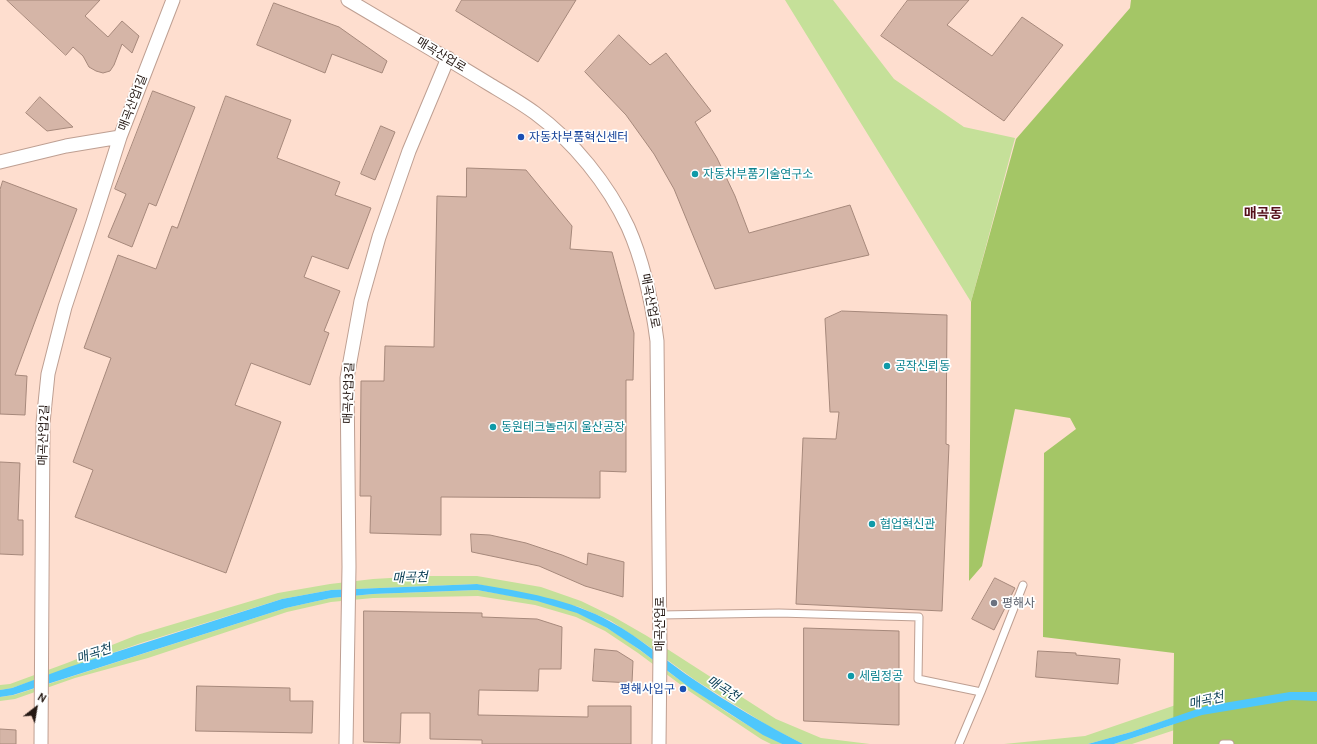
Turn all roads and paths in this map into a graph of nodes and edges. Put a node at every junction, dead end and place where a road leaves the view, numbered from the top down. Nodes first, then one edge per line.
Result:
1 (173, 0) edge
2 (348, 0) edge
3 (448, 58) junction
4 (120, 137) junction
5 (0, 162) edge
6 (1023, 585) dead end
7 (660, 615) junction
8 (981, 692) junction
9 (41, 744) edge
10 (346, 744) edge
11 (659, 744) edge
12 (959, 744) edge
13 (1223, 744) edge
14 (1230, 744) edge

1 - 4 street, 매곡산업1길
2 - 3 street, 매곡산업로
3 - 7 street, 매곡산업로
3 - 10 street, 매곡산업3길
4 - 5 street, 매곡산업1길
4 - 9 street, 매곡산업2길
6 - 8 lane
7 - 8 lane
7 - 11 street, 매곡산업로
8 - 12 lane
13 - 14 lane

